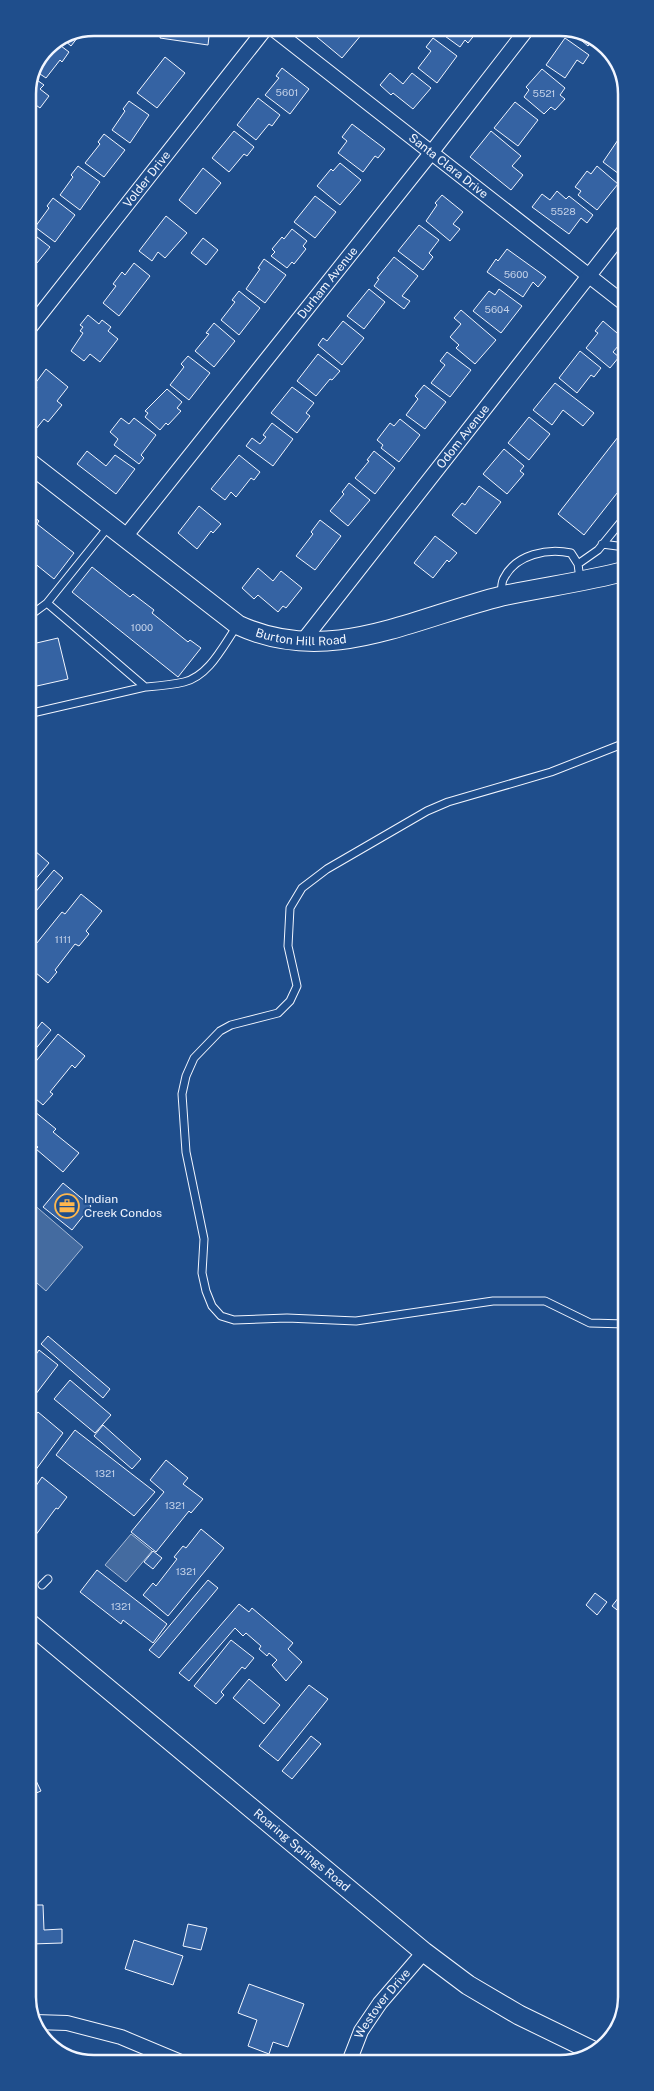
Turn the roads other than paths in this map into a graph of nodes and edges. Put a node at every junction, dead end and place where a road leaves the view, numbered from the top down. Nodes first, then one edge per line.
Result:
1 (260, 36) edge
2 (282, 36) edge
3 (522, 36) edge
4 (431, 152) junction
5 (618, 239) edge
6 (589, 276) junction
7 (618, 299) edge
8 (36, 320) edge
9 (36, 468) edge
10 (110, 526) junction
11 (618, 526) edge
12 (125, 537) junction
13 (602, 544) junction
14 (618, 546) edge
15 (618, 571) edge
16 (579, 572) junction
17 (501, 597) junction
18 (47, 603) junction
19 (36, 611) edge
20 (238, 625) junction
21 (302, 642) junction
22 (145, 687) junction
23 (36, 712) edge
24 (618, 745) edge
25 (618, 1324) edge
26 (48, 1579) dead end
27 (42, 1585) dead end
28 (36, 1629) edge
29 (424, 1952) junction
30 (42, 2022) edge
31 (588, 2047) edge
32 (165, 2055) edge
33 (352, 2055) edge

1 - 8 street, Volder Drive
2 - 4 street, Santa Clara Drive
3 - 4 street, Durham Avenue
4 - 6 street, Santa Clara Drive
4 - 12 street, Durham Avenue
5 - 6 street, Odom Avenue
6 - 7 street, Santa Clara Drive
6 - 21 street, Odom Avenue
9 - 10 street, Burton Hill Road
10 - 12 street, Burton Hill Road
10 - 18 lane
11 - 13 lane
12 - 20 street, Burton Hill Road
13 - 14 lane
13 - 16 lane
15 - 16 street, Burton Hill Road
16 - 17 street, Burton Hill Road
16 - 17 lane
17 - 21 street, Burton Hill Road
18 - 19 lane
18 - 22 lane
20 - 21 street, Burton Hill Road
20 - 22 lane
22 - 23 lane
24 - 25 lane
26 - 27 lane
28 - 29 street, Roaring Springs Road
29 - 31 street, Roaring Springs Road
29 - 33 street, Westover Drive
30 - 32 street

